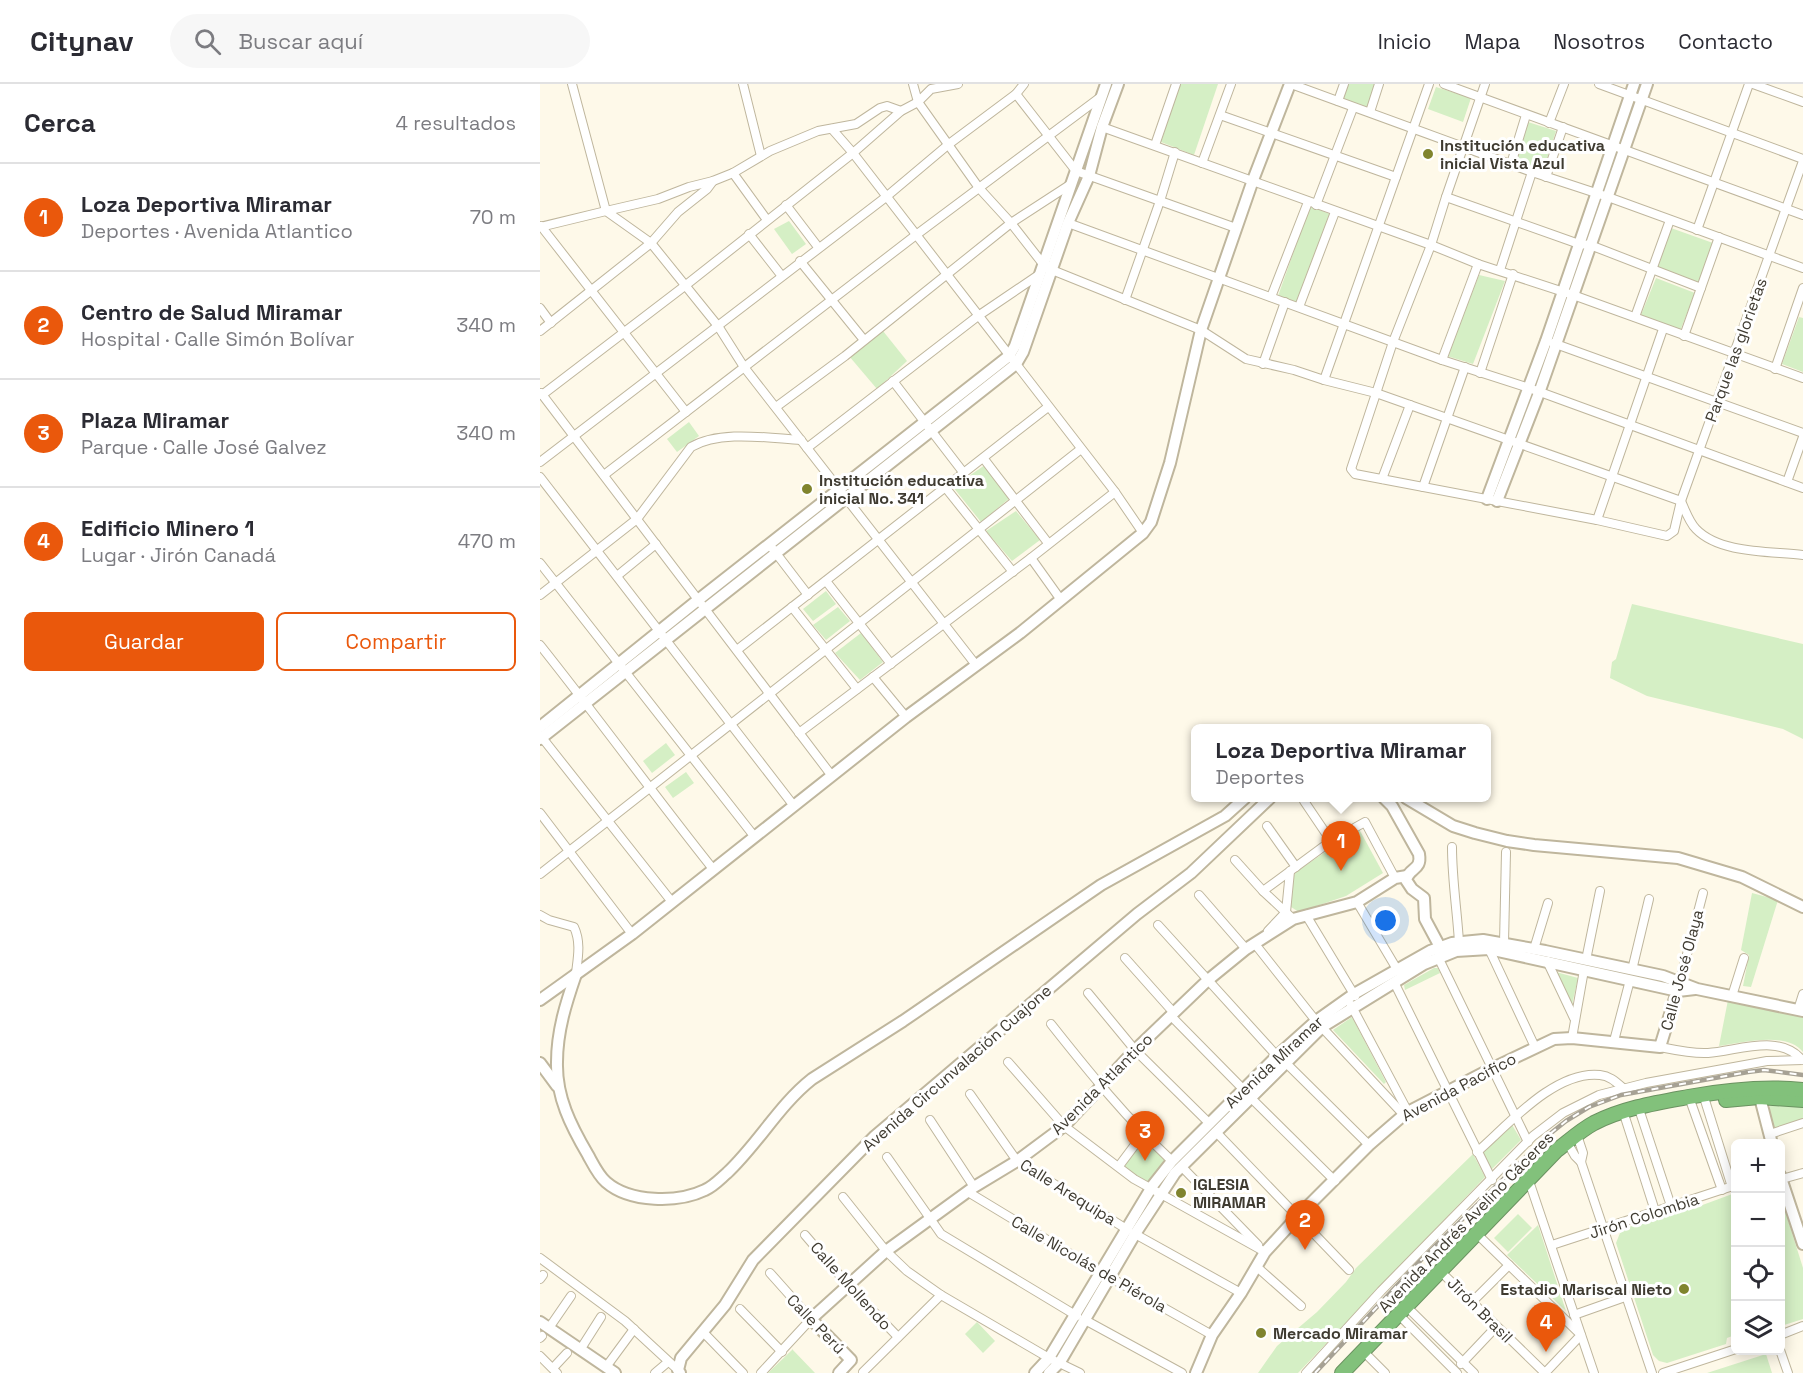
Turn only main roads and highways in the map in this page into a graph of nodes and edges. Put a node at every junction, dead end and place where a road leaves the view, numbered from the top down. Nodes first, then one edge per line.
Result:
1 (1118, 84) edge
2 (1290, 84) edge
3 (1647, 84) edge
4 (1103, 88) edge
5 (1632, 89) edge
6 (1603, 196) junction
7 (1047, 271) junction
8 (1492, 500) road end
9 (540, 734) edge
10 (1241, 802) edge
11 (1266, 802) edge
12 (1388, 802) edge
13 (1413, 802) edge
14 (1407, 876) junction
15 (1803, 907) edge
16 (1439, 952) junction
17 (1585, 965) junction
18 (576, 974) junction
19 (1679, 986) junction
20 (540, 1000) edge
21 (1353, 1001) junction
22 (1800, 1011) edge
23 (1660, 1047) joint
24 (540, 1062) edge
25 (558, 1089) junction
26 (1803, 1090) edge
27 (1758, 1092) junction
28 (1803, 1100) edge
29 (1771, 1139) edge
30 (1785, 1189) edge
31 (1803, 1244) edge
32 (811, 1319) joint
33 (543, 1331) edge
34 (1366, 1353) junction
35 (1055, 1360) junction
36 (611, 1370) edge
37 (679, 1372) edge
38 (839, 1373) edge
39 (1035, 1373) edge
40 (1049, 1373) edge
41 (1196, 1373) edge
42 (1341, 1373) edge
43 (1352, 1373) edge

1 - 7 main road
2 - 18 main road
3 - 6 main road
4 - 7 main road
5 - 6 main road
6 - 8 main road
7 - 9 main road
10 - 25 main road
11 - 37 main road, Avenida Circunvalación Cuajone
12 - 14 main road
13 - 15 main road
14 - 16 main road
14 - 32 main road, Avenida Atlantico
16 - 17 main road, Avenida Miramar
16 - 17 main road, Avenida Miramar
16 - 21 main road, Avenida Miramar
16 - 21 main road, Avenida Miramar
17 - 19 main road, Avenida Miramar
18 - 20 main road
18 - 25 main road
19 - 22 main road, Avenida Miramar
19 - 23 main road, Calle José Olaya
21 - 35 main road, Avenida Miramar
23 - 41 main road, Avenida Pacifico
24 - 25 main road
26 - 27 highway, Avenida Andrés Avelino Cáceres
27 - 28 highway, Avenida Andrés Avelino Cáceres
27 - 29 main road
27 - 34 highway, Avenida Andrés Avelino Cáceres
30 - 31 main road
32 - 38 main road, Calle Perú
33 - 36 main road
34 - 42 highway, Avenida Andrés Avelino Cáceres
34 - 43 highway, Avenida Andrés Avelino Cáceres
35 - 39 main road, Avenida Miramar
35 - 40 main road, Avenida Miramar

